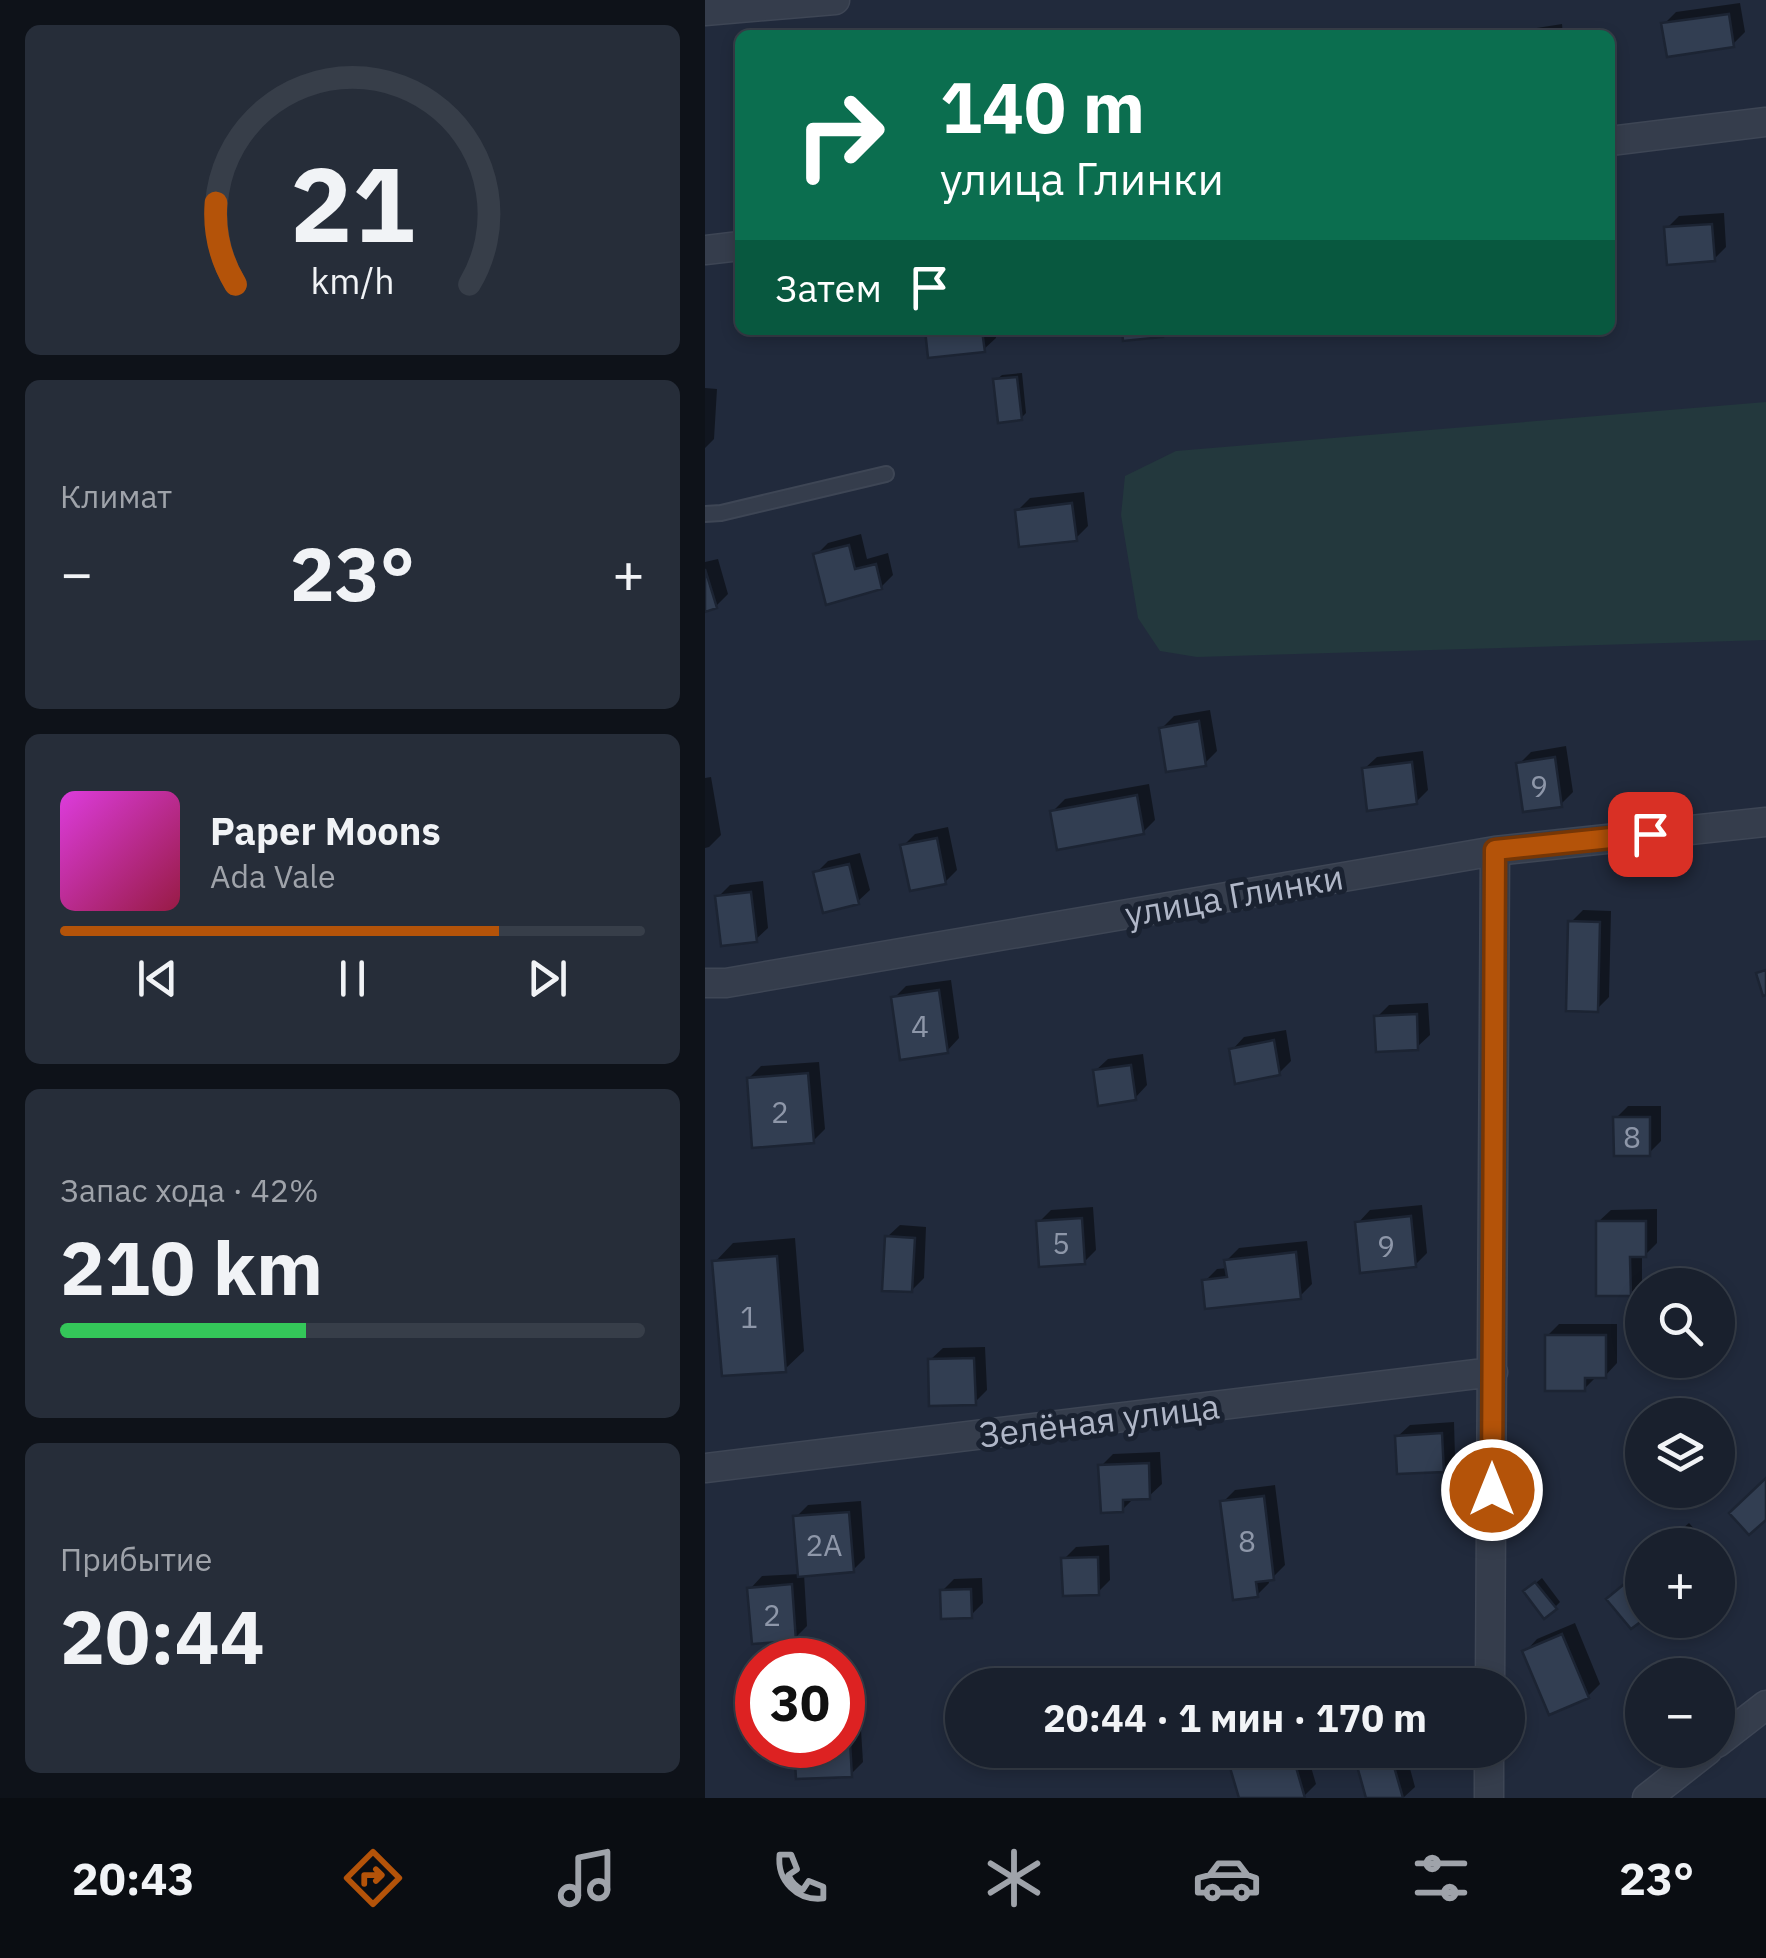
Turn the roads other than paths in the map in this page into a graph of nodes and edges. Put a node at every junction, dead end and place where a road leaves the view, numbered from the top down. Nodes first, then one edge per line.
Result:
1 (835, 0) edge
2 (705, 11) edge
3 (1766, 122) edge
4 (1615, 140) edge
5 (735, 247) edge
6 (705, 250) edge
7 (886, 474) dead end
8 (705, 514) edge
9 (1766, 822) edge
10 (1495, 850) junction
11 (705, 983) edge
12 (1493, 1372) junction
13 (705, 1468) edge
14 (1490, 1668) edge
15 (1766, 1705) edge
16 (1735, 1729) edge
17 (1489, 1768) edge
18 (1685, 1768) edge
19 (1489, 1798) edge
20 (1647, 1798) edge

1 - 2 street
3 - 4 street
5 - 6 street
7 - 8 lane
9 - 10 street, улица Глинки
10 - 11 street, улица Глинки
10 - 12 street
12 - 13 street, Зелёная улица
12 - 14 street
15 - 16 street
17 - 19 street
18 - 20 street

